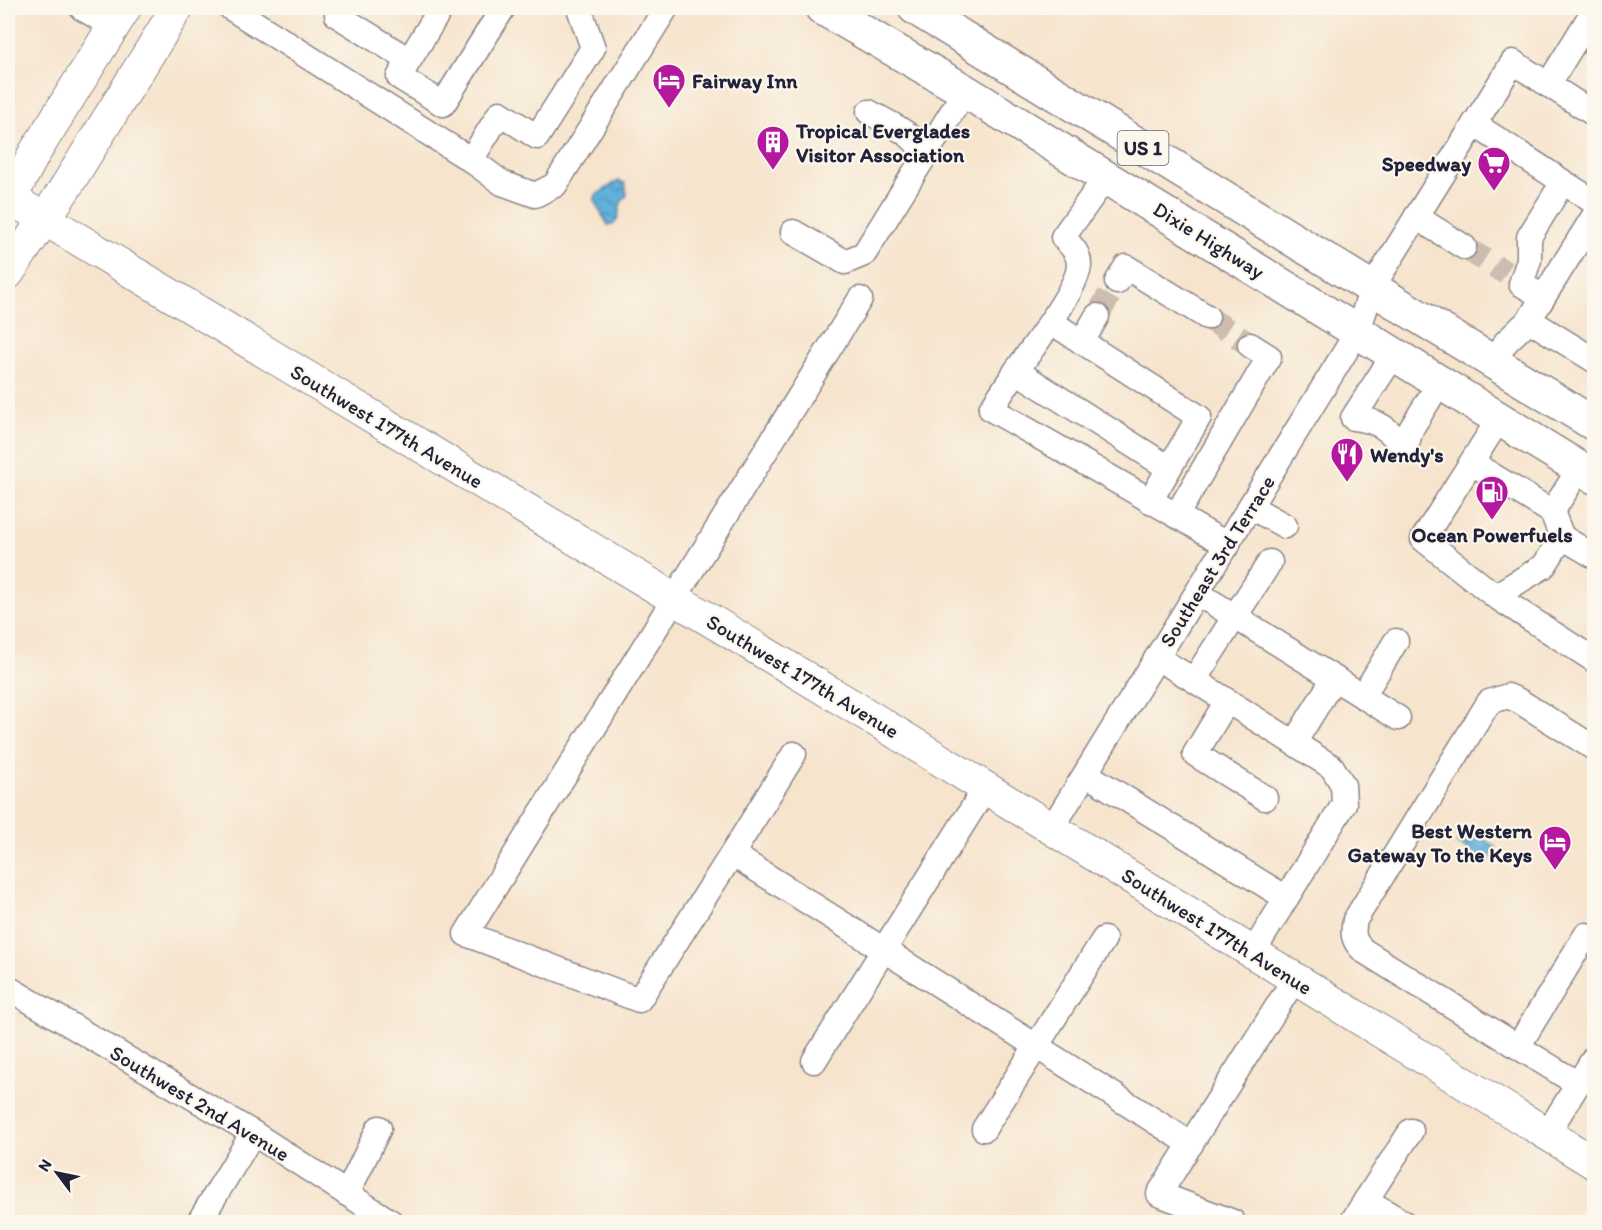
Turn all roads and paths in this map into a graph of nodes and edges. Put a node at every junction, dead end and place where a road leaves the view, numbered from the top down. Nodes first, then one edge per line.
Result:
1 (82, 8) edge
2 (177, 8) edge
3 (231, 8) edge
4 (441, 8) edge
5 (503, 8) edge
6 (579, 8) edge
7 (666, 8) edge
8 (822, 8) edge
9 (915, 8) edge
10 (1594, 10) edge
11 (337, 15) dead end
12 (119, 17) edge
13 (409, 60) junction
14 (1548, 85) junction
15 (965, 91) junction
16 (869, 112) dead end
17 (1594, 114) edge
18 (1474, 124) junction
19 (923, 159) junction
20 (471, 160) junction
21 (1106, 177) junction
22 (1563, 182) junction
23 (8, 199) edge
24 (1594, 202) edge
25 (1594, 216) edge
26 (1416, 217) junction
27 (43, 219) junction
28 (793, 232) dead end
29 (1464, 247) tunnel mouth
30 (8, 273) edge
31 (1117, 282) tunnel mouth
32 (1372, 288) junction
33 (1543, 297) junction
34 (860, 299) dead end
35 (1097, 316) tunnel mouth
36 (1207, 317) tunnel mouth
37 (1529, 320) junction
38 (1051, 322) junction
39 (1358, 331) junction
40 (1082, 342) junction
41 (1250, 345) tunnel mouth
42 (1394, 354) junction
43 (1594, 360) edge
44 (1494, 361) junction
45 (1016, 370) junction
46 (1440, 382) junction
47 (1499, 419) junction
48 (1594, 424) edge
49 (1472, 463) junction
50 (1169, 468) junction
51 (1587, 472) edge
52 (1150, 501) junction
53 (1251, 507) junction
54 (1552, 512) junction
55 (1176, 516) junction
56 (1285, 526) dead end
57 (1562, 537) junction
58 (1228, 544) junction
59 (1594, 556) edge
60 (1270, 562) dead end
61 (1197, 593) junction
62 (1495, 596) junction
63 (675, 599) junction
64 (1235, 616) junction
65 (1396, 641) dead end
66 (1157, 658) junction
67 (1594, 660) edge
68 (1334, 678) junction
69 (1194, 680) junction
70 (1363, 696) junction
71 (1227, 701) junction
72 (1398, 718) dead end
73 (1294, 743) junction
74 (1594, 748) edge
75 (794, 754) dead end
76 (1086, 774) junction
77 (986, 787) junction
78 (1265, 798) dead end
79 (1052, 828) junction
80 (732, 854) junction
81 (1286, 898) junction
82 (1104, 939) dead end
83 (1587, 942) edge
84 (883, 951) junction
85 (1252, 954) junction
86 (1294, 980) junction
87 (8, 988) edge
88 (1519, 1045) junction
89 (1036, 1048) junction
90 (1594, 1058) edge
91 (814, 1061) dead end
92 (1578, 1084) junction
93 (379, 1128) dead end
94 (984, 1129) dead end
95 (1411, 1131) dead end
96 (253, 1133) junction
97 (1547, 1134) junction
98 (1191, 1144) junction
99 (1594, 1163) edge
100 (347, 1194) junction
101 (1366, 1200) junction
102 (199, 1222) edge
103 (391, 1222) edge
104 (1233, 1222) edge
105 (1352, 1222) edge
106 (1402, 1222) edge

1 - 12 street
2 - 27 main road
3 - 20 street
4 - 13 street
5 - 13 street
6 - 20 street
7 - 20 street
8 - 15 highway, Dixie Highway / US 1
9 - 32 highway, Dixie Highway / US 1
10 - 14 street
11 - 13 street
12 - 23 main road
14 - 17 street
14 - 18 street, Southeast 3rd Terrace
15 - 19 street
15 - 21 highway, Dixie Highway / US 1
16 - 19 street
18 - 22 street
18 - 26 street, Southeast 3rd Terrace
19 - 28 street
21 - 38 street
21 - 39 highway, Dixie Highway / US 1
22 - 24 street
22 - 33 street
23 - 27 main road, Southwest 177th Avenue
25 - 33 street
26 - 29 street
26 - 32 street, Southeast 3rd Terrace
27 - 30 main road
27 - 63 main road, Southwest 177th Avenue
31 - 36 street
32 - 39 street, Southeast 3rd Terrace
32 - 44 highway, Dixie Highway / US 1
33 - 37 street
34 - 63 street
35 - 40 street
37 - 43 street
37 - 44 street
38 - 40 street
38 - 45 street
39 - 42 highway, Dixie Highway / US 1
39 - 53 street, Southeast 3rd Terrace
40 - 50 street
41 - 55 street
42 - 46 highway, Dixie Highway / US 1
42 - 46 street
44 - 48 highway, Dixie Highway / US 1
45 - 50 street
45 - 52 street
46 - 47 highway, Dixie Highway / US 1
47 - 49 street
47 - 51 highway, Dixie Highway / US 1
49 - 54 street
49 - 62 street
50 - 52 street
51 - 54 street
52 - 55 street
53 - 56 street
53 - 58 street, Southeast 3rd Terrace
54 - 57 street
55 - 58 street
57 - 59 street
57 - 62 street
58 - 61 street, Southeast 3rd Terrace
60 - 64 street
61 - 64 street
61 - 66 street, Southeast 3rd Terrace
62 - 67 street
63 - 77 main road, Southwest 177th Avenue
63 - 80 street
64 - 68 street
64 - 69 street
65 - 70 street
66 - 69 street
66 - 76 street, Southeast 3rd Terrace
68 - 70 street
68 - 73 street
69 - 71 street
70 - 72 street
71 - 73 street
71 - 78 street
73 - 81 street
74 - 88 street
75 - 80 street
76 - 79 street, Southeast 3rd Terrace
76 - 81 street
77 - 79 main road, Southwest 177th Avenue
77 - 84 street
79 - 85 main road, Southwest 177th Avenue
80 - 84 street
81 - 85 street
82 - 89 street
83 - 88 street
84 - 89 street
84 - 91 street
85 - 86 main road, Southwest 177th Avenue
86 - 97 main road, Southwest 177th Avenue
86 - 98 street
87 - 96 street, Southwest 2nd Avenue
88 - 92 street
89 - 94 street
89 - 98 street
90 - 92 street
92 - 97 street
93 - 100 street
95 - 101 street
96 - 100 street, Southwest 2nd Avenue
96 - 102 street
97 - 99 main road, Southwest 177th Avenue
98 - 104 street
100 - 103 street, Southwest 2nd Avenue
101 - 105 street
101 - 106 street

